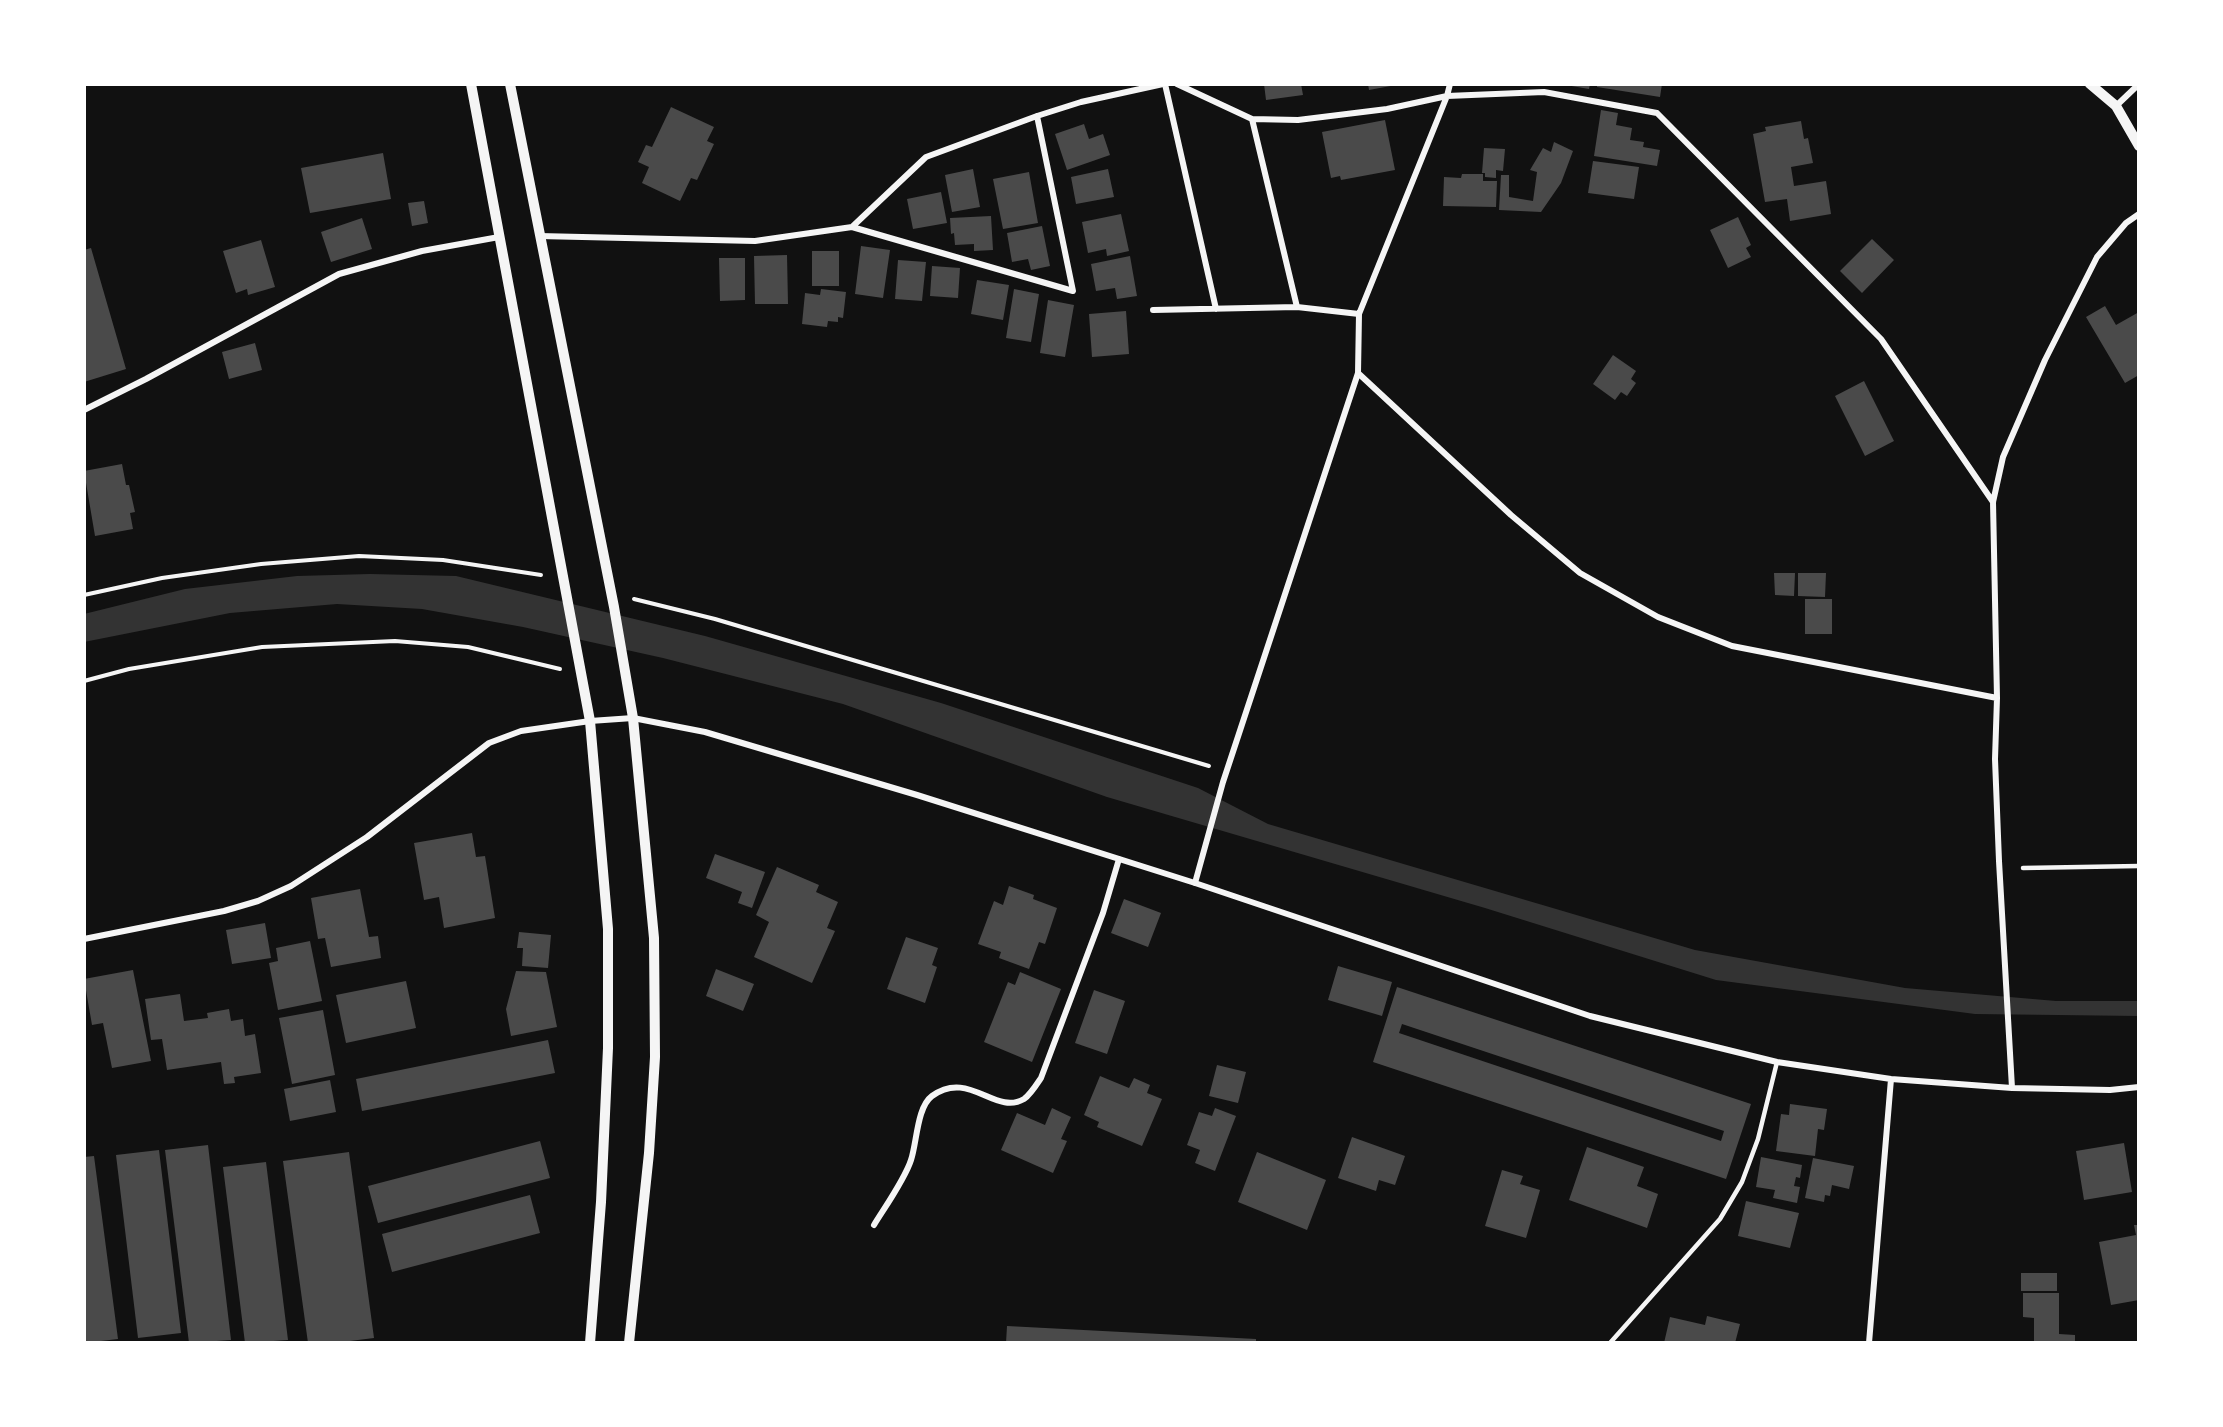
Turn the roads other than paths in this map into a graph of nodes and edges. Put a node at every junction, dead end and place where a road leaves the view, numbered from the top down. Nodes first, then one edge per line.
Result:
1 (471, 84) edge
2 (510, 84) edge
3 (1164, 84) edge
4 (1177, 84) edge
5 (1450, 84) edge
6 (2090, 84) edge
7 (2139, 84) edge
8 (1447, 96) junction
9 (2116, 106) junction
10 (1037, 116) junction
11 (1252, 119) junction
12 (2139, 146) edge
13 (2139, 214) edge
14 (852, 227) junction
15 (539, 236) junction
16 (500, 237) junction
17 (1297, 307) junction
18 (1216, 309) junction
19 (1153, 310) dead end
20 (1359, 314) junction
21 (1358, 373) junction
22 (84, 410) edge
23 (1993, 502) junction
24 (1997, 698) junction
25 (633, 718) junction
26 (590, 721) junction
27 (1119, 859) junction
28 (2139, 866) edge
29 (2022, 868) dead end
30 (1195, 883) junction
31 (84, 939) edge
32 (1777, 1062) junction
33 (1892, 1079) junction
34 (2139, 1087) edge
35 (2012, 1088) junction
36 (874, 1225) dead end
37 (590, 1343) edge
38 (629, 1343) edge
39 (1610, 1343) edge
40 (1869, 1343) edge

1 - 16 street
2 - 15 street
3 - 10 street
3 - 18 street
4 - 11 street
5 - 8 street
6 - 9 street
7 - 9 street
8 - 11 street
8 - 20 street
8 - 23 street
9 - 12 street
10 - 14 street
10 - 14 street
11 - 17 street
13 - 23 street
14 - 15 street
15 - 25 street
16 - 22 street
16 - 26 street
17 - 18 street
17 - 20 street
18 - 19 street
20 - 21 street
21 - 24 street
21 - 30 street
23 - 24 street
24 - 35 street
25 - 26 street
25 - 27 street
25 - 38 street
26 - 31 street
26 - 37 street
27 - 30 street
27 - 36 street
28 - 29 lane
30 - 32 street
32 - 33 street
32 - 39 lane
33 - 35 street
33 - 40 street
34 - 35 street

